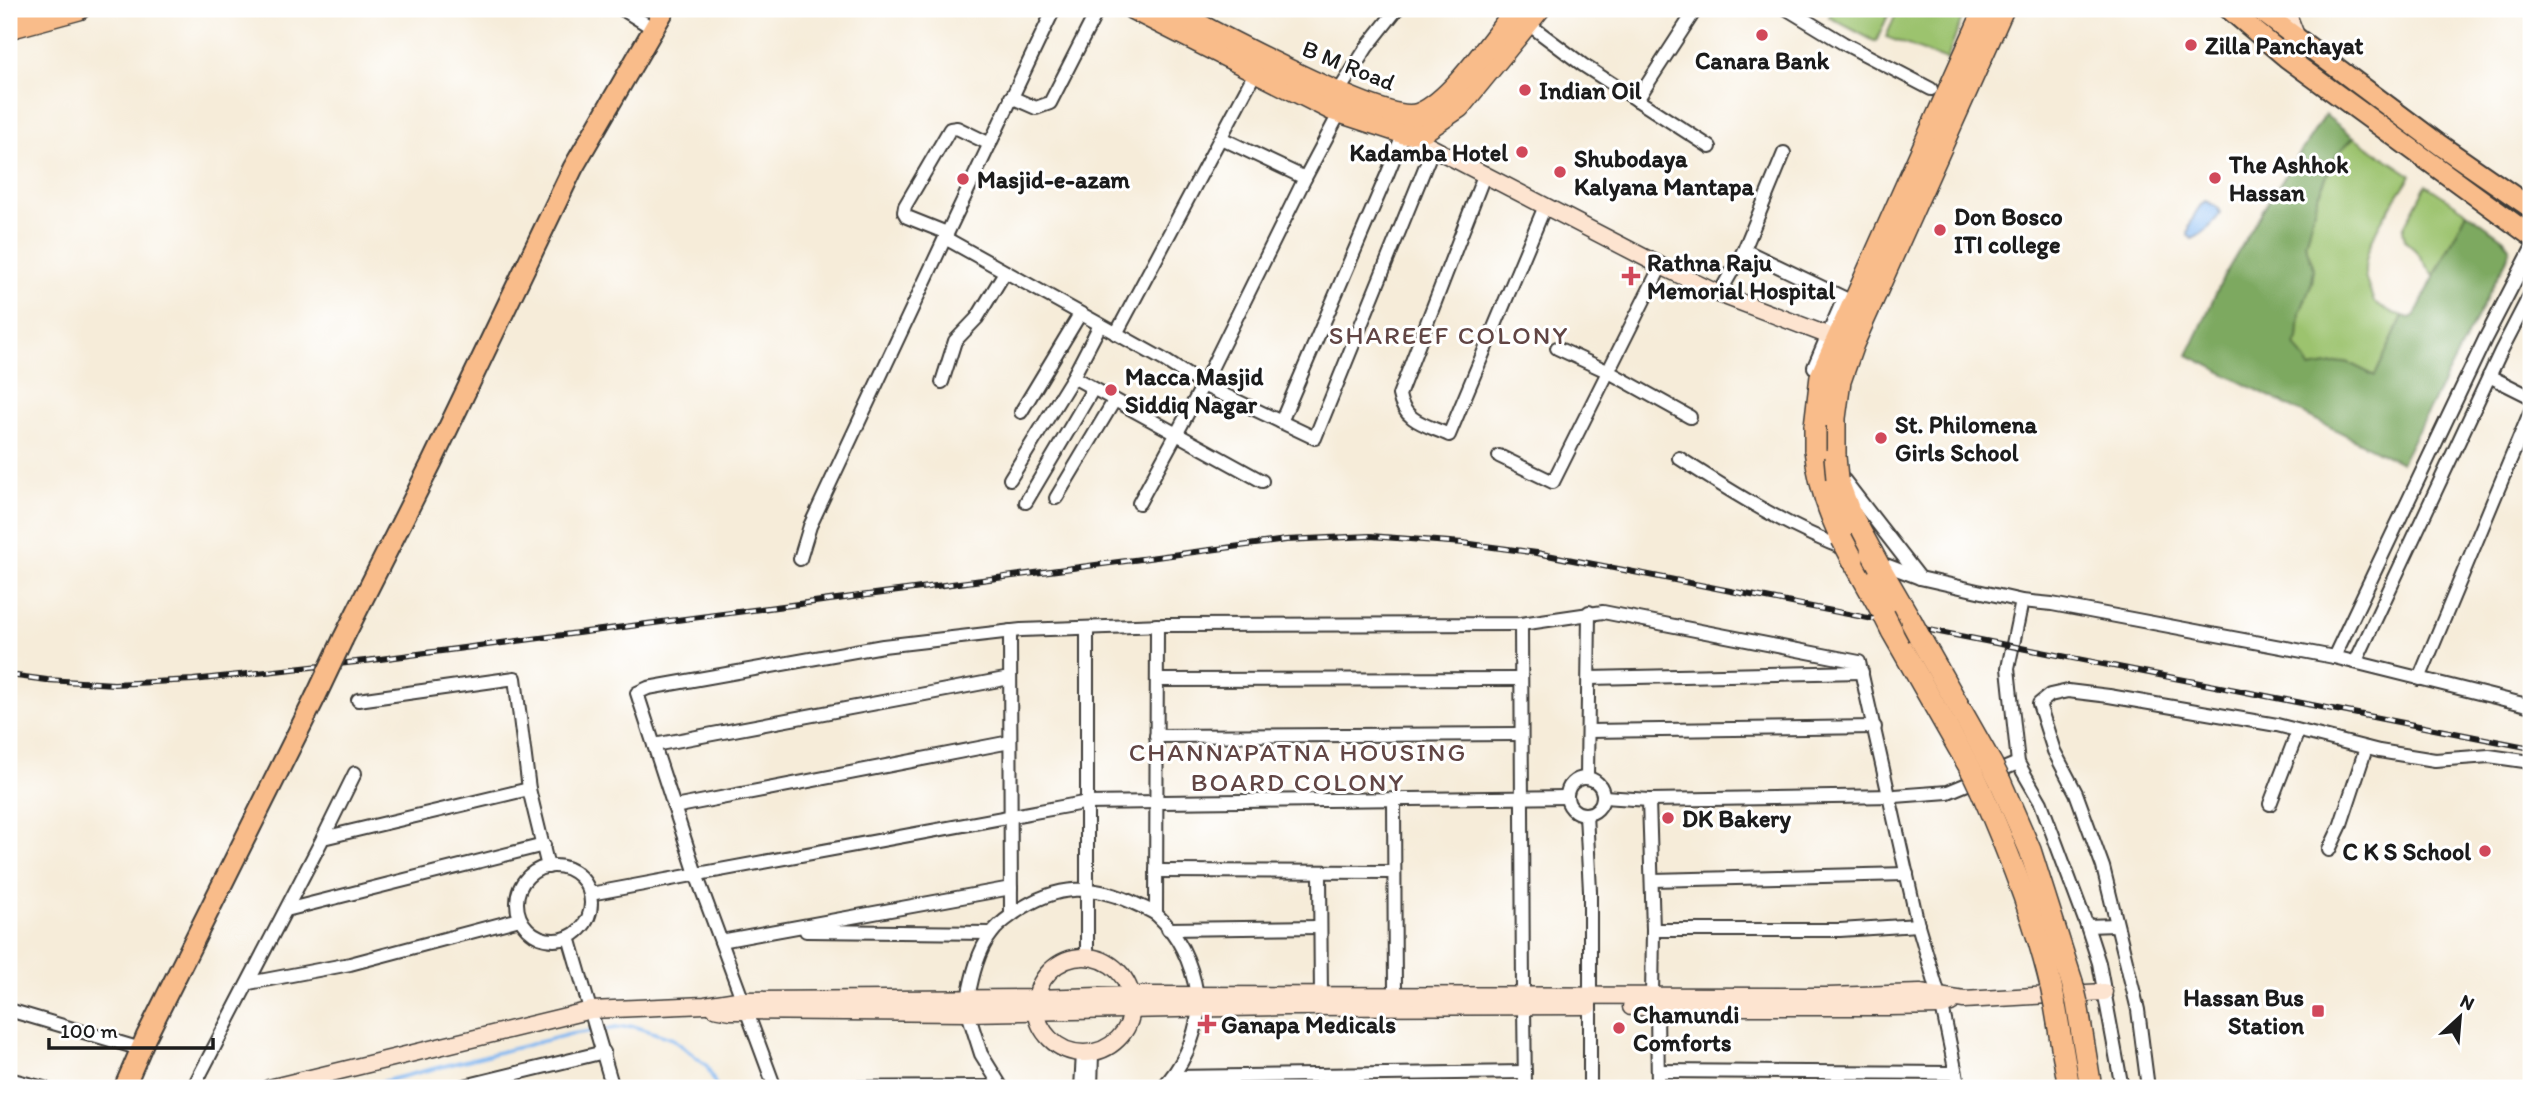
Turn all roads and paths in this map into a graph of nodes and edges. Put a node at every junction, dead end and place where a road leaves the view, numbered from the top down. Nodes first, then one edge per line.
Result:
1 (79, 9) edge
2 (622, 9) edge
3 (665, 9) edge
4 (1054, 9) edge
5 (1098, 9) edge
6 (1133, 9) edge
7 (1169, 9) edge
8 (1397, 9) edge
9 (1696, 9) edge
10 (1787, 9) edge
11 (1985, 9) edge
12 (2003, 9) edge
13 (2286, 9) edge
14 (2241, 11) edge
15 (1528, 13) edge
16 (12, 14) edge
17 (654, 29) junction
18 (2297, 38) junction
19 (1256, 71) junction
20 (1473, 76) junction
21 (1931, 89) dead end
22 (1011, 97) junction
23 (1637, 100) junction
24 (1338, 103) junction
25 (1404, 133) junction
26 (1221, 138) junction
27 (2432, 139) junction
28 (990, 144) junction
29 (1710, 147) dead end
30 (1433, 148) junction
31 (1784, 153) dead end
32 (2419, 156) junction
33 (1485, 173) junction
34 (1304, 178) junction
35 (1545, 206) junction
36 (2531, 208) edge
37 (2508, 220) junction
38 (946, 236) junction
39 (2531, 236) edge
40 (1744, 250) junction
41 (2529, 254) edge
42 (1661, 266) junction
43 (1005, 272) junction
44 (1719, 293) junction
45 (2531, 293) edge
46 (1080, 314) junction
47 (1100, 325) junction
48 (1116, 334) junction
49 (1827, 335) junction
50 (1557, 348) dead end
51 (1609, 372) junction
52 (2489, 376) junction
53 (1073, 377) junction
54 (943, 382) dead end
55 (1203, 385) junction
56 (1093, 389) junction
57 (2531, 400) edge
58 (1114, 401) junction
59 (2531, 410) edge
60 (1021, 412) dead end
61 (1690, 417) dead end
62 (1281, 422) junction
63 (1176, 435) junction
64 (1825, 453) junction
65 (1499, 456) dead end
66 (1679, 458) dead end
67 (1010, 479) dead end
68 (1262, 481) dead end
69 (1056, 498) dead end
70 (1026, 502) dead end
71 (1139, 503) dead end
72 (800, 559) dead end
73 (1868, 559) junction
74 (1920, 578) junction
75 (2022, 601) junction
76 (1589, 612) junction
77 (1521, 624) junction
78 (1157, 625) junction
79 (1084, 628) junction
80 (1010, 631) junction
81 (2334, 657) junction
82 (2356, 662) junction
83 (1862, 672) junction
84 (1010, 678) junction
85 (1589, 678) junction
86 (1520, 679) junction
87 (2419, 679) junction
88 (1157, 680) junction
89 (358, 701) dead end
90 (2531, 706) edge
91 (1875, 727) junction
92 (2298, 730) junction
93 (1588, 731) junction
94 (1520, 734) junction
95 (1156, 736) junction
96 (1010, 742) junction
97 (654, 745) junction
98 (2366, 748) junction
99 (2531, 762) edge
100 (2018, 763) junction
101 (355, 773) dead end
102 (1587, 777) junction
103 (529, 789) junction
104 (1891, 796) junction
105 (1567, 797) junction
106 (1604, 797) junction
107 (1520, 799) junction
108 (1394, 800) junction
109 (1649, 800) junction
110 (1156, 801) junction
111 (1084, 803) junction
112 (2270, 803) dead end
113 (674, 807) junction
114 (1586, 814) junction
115 (1010, 816) junction
116 (323, 838) junction
117 (544, 845) junction
118 (2329, 850) dead end
119 (548, 867) junction
120 (1156, 871) junction
121 (1320, 872) junction
122 (1394, 872) junction
123 (696, 874) junction
124 (1907, 874) junction
125 (1652, 880) junction
126 (1011, 888) junction
127 (1082, 889) junction
128 (590, 894) junction
129 (286, 910) junction
130 (1156, 914) junction
131 (1011, 915) junction
132 (520, 919) junction
133 (1918, 925) junction
134 (2116, 925) junction
135 (2087, 926) junction
136 (1320, 927) junction
137 (1168, 929) junction
138 (778, 930) junction
139 (1653, 930) junction
140 (991, 933) junction
141 (569, 937) junction
142 (721, 941) junction
143 (1083, 957) junction
144 (249, 983) junction
145 (2104, 992) junction
146 (2064, 994) junction
147 (1395, 995) junction
148 (1321, 1001) junction
149 (1523, 1001) junction
150 (1590, 1001) junction
151 (1654, 1001) junction
152 (1940, 1001) junction
153 (1132, 1002) junction
154 (1198, 1002) junction
155 (1036, 1004) junction
156 (968, 1005) junction
157 (745, 1006) junction
158 (9, 1010) edge
159 (592, 1014) junction
160 (141, 1049) junction
161 (603, 1050) junction
162 (1088, 1053) junction
163 (1658, 1071) junction
164 (1525, 1072) junction
165 (1954, 1073) junction
166 (1173, 1077) junction
167 (9, 1079) edge
168 (1002, 1087) edge
169 (44, 1088) edge
170 (124, 1088) edge
171 (193, 1088) edge
172 (269, 1088) edge
173 (456, 1088) edge
174 (613, 1088) edge
175 (775, 1088) edge
176 (1082, 1088) edge
177 (1091, 1088) edge
178 (1163, 1088) edge
179 (1525, 1088) edge
180 (1590, 1088) edge
181 (1658, 1088) edge
182 (1959, 1088) edge
183 (2069, 1088) edge
184 (2091, 1088) edge
185 (2122, 1088) edge
186 (2148, 1088) edge

1 - 16 highway
2 - 17 street
3 - 17 main road
4 - 22 street
5 - 22 street
6 - 19 highway
7 - 24 highway, B M Road
8 - 24 street
9 - 23 street
10 - 21 street
11 - 64 highway, bridge
12 - 64 highway
13 - 18 street
14 - 18 main road
14 - 32 main road
15 - 20 highway
15 - 23 street
17 - 160 main road, bridge
18 - 27 main road
19 - 24 highway
19 - 26 street
20 - 24 highway, B M Road
20 - 25 highway
22 - 28 street
23 - 29 street
24 - 25 highway
24 - 34 street
25 - 30 street
25 - 62 street
26 - 34 street
26 - 48 street
27 - 32 main road
27 - 36 main road
28 - 38 street
28 - 38 street
30 - 33 street
30 - 62 street
31 - 40 street
32 - 37 main road
33 - 35 street
33 - 35 street
34 - 55 street
35 - 42 street
37 - 39 main road
37 - 41 street
38 - 43 street
38 - 72 street
40 - 44 street
40 - 49 street
41 - 81 street
42 - 44 street
42 - 51 street
43 - 46 street
43 - 54 street
44 - 49 street
45 - 52 street
46 - 47 street
46 - 60 street
47 - 48 street
47 - 53 street
48 - 55 street
49 - 74 street
50 - 51 street
51 - 61 street
51 - 65 street
52 - 57 street
52 - 82 street
53 - 56 street
53 - 67 street
55 - 62 street
55 - 63 street
56 - 58 street
56 - 70 street
58 - 63 street
58 - 69 street
59 - 87 street
63 - 68 street
63 - 71 street
64 - 73 highway, bridge
64 - 73 highway, bridge
66 - 74 street
73 - 146 highway
74 - 75 street
75 - 81 street
75 - 100 street
76 - 77 street
76 - 83 street
76 - 85 street
77 - 78 street
77 - 86 street
78 - 79 street
78 - 88 street
79 - 80 street
79 - 111 street
80 - 84 street
80 - 97 street
81 - 82 street
82 - 87 street
83 - 85 street
83 - 91 street
84 - 96 street
84 - 97 street
85 - 93 street
86 - 88 street
86 - 94 street
87 - 90 street
88 - 95 street
89 - 103 street
91 - 93 street
91 - 104 street
92 - 98 street
92 - 112 street
92 - 134 street
93 - 102 street
94 - 95 street
94 - 107 street
95 - 110 street
96 - 113 street
96 - 115 street
97 - 113 street
98 - 99 street
98 - 118 street
100 - 104 street
100 - 135 street
101 - 116 street
102 - 105 street
102 - 106 street
103 - 116 street
103 - 117 street
104 - 109 street
104 - 124 street
105 - 107 street
105 - 114 street
106 - 109 street
106 - 114 street
107 - 108 street
107 - 149 street
108 - 110 street
108 - 122 street
109 - 125 street
110 - 111 street
110 - 120 street
111 - 115 street
111 - 127 street
113 - 123 street
114 - 150 street
115 - 123 street
115 - 126 street
116 - 129 street
117 - 119 street
117 - 129 street
119 - 128 street
119 - 132 street
120 - 121 street
120 - 130 street
121 - 122 street
121 - 136 street
122 - 147 street
123 - 128 street
123 - 142 street
124 - 125 street
124 - 133 street
125 - 139 street
126 - 131 street
126 - 138 street
127 - 130 street
127 - 131 street
127 - 143 street
128 - 141 street
129 - 144 street
130 - 137 street
131 - 140 street
132 - 141 street
132 - 144 street
133 - 139 street
133 - 152 street
134 - 135 street
134 - 186 street
135 - 145 street
136 - 137 street
136 - 148 street
137 - 154 street
138 - 140 street
138 - 142 street
139 - 151 street
140 - 156 street
141 - 159 street
142 - 157 street
143 - 153 street
143 - 155 street
144 - 171 street
145 - 152 street
145 - 185 street
146 - 183 highway
146 - 184 highway
147 - 148 street
147 - 149 street
148 - 149 street
148 - 154 street
149 - 150 street
149 - 164 street
150 - 151 street
150 - 180 street
151 - 152 street
151 - 163 street
152 - 165 street
153 - 154 street
153 - 155 street
153 - 162 street
154 - 166 street
155 - 156 street
155 - 162 street
156 - 157 street
156 - 168 street
157 - 159 street
157 - 175 street
158 - 160 street
159 - 161 street
159 - 172 street
160 - 170 main road
161 - 173 street
161 - 174 street
162 - 176 street
162 - 177 street
163 - 165 street
163 - 181 street
164 - 166 street
164 - 179 street
165 - 182 street
166 - 178 street
167 - 169 street
168 - 175 street

